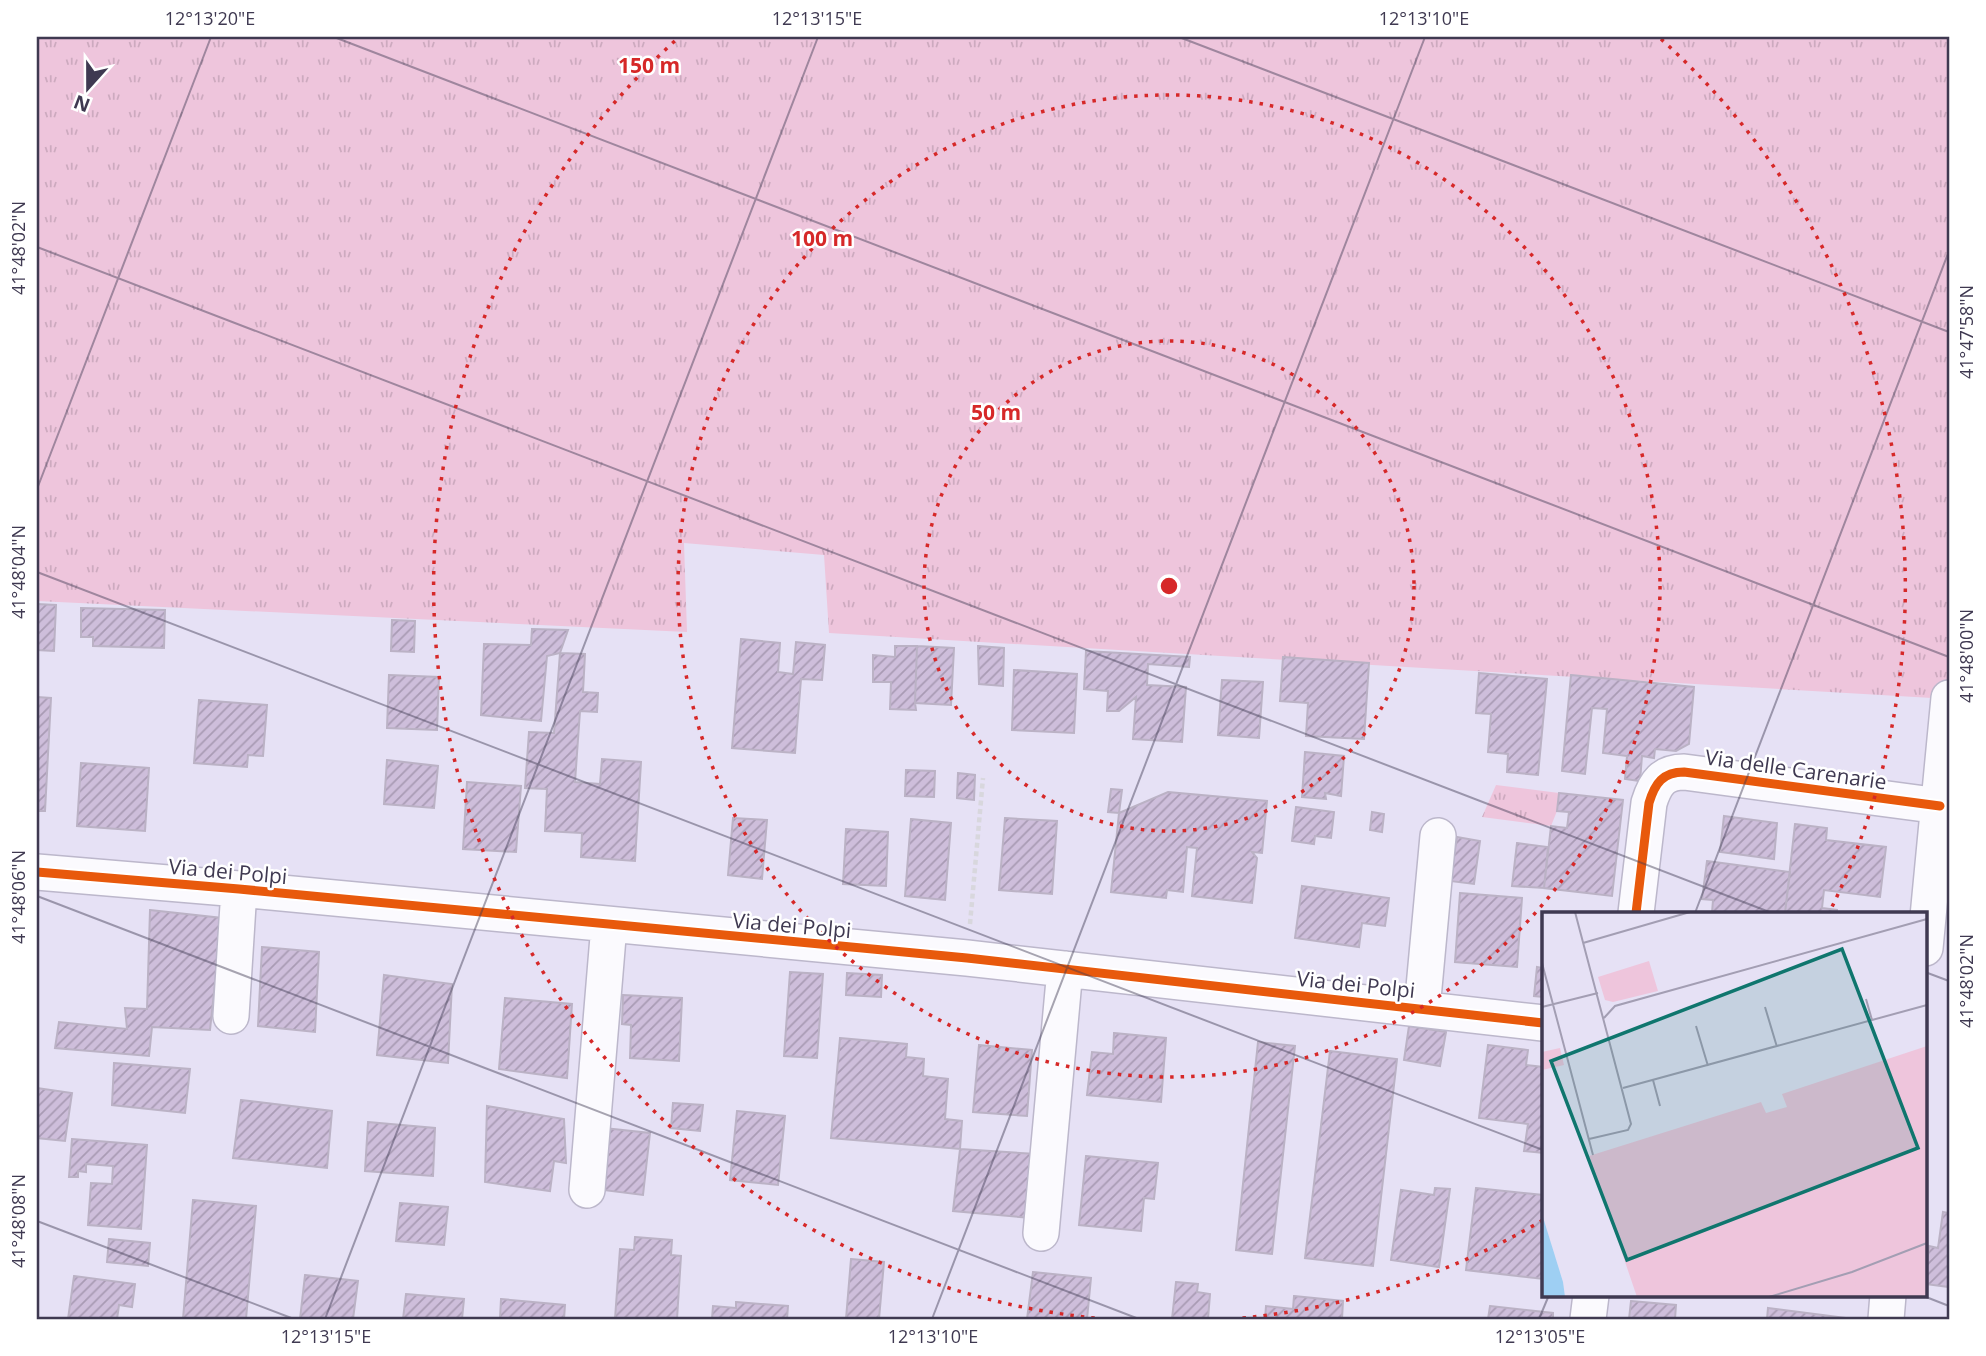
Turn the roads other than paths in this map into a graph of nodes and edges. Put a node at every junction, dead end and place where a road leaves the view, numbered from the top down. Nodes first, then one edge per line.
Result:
1 (1949, 698) edge
2 (1940, 806) junction
3 (1438, 836) dead end
4 (37, 872) edge
5 (239, 889) junction
6 (1636, 912) edge
7 (609, 925) junction
8 (1926, 939) edge
9 (1065, 969) junction
10 (1422, 1009) junction
11 (231, 1016) dead end
12 (1542, 1023) edge
13 (587, 1190) dead end
14 (1041, 1233) dead end
15 (1591, 1296) edge
16 (1888, 1296) edge
17 (1588, 1319) edge
18 (1885, 1319) edge

1 - 2 street
2 - 6 street, Via delle Carenarie
2 - 8 street
3 - 10 street, Via dei Polpi
4 - 5 street, Via dei Polpi
5 - 7 street, Via dei Polpi
5 - 11 street, Via dei Polpi
7 - 9 street, Via dei Polpi
7 - 13 street
9 - 10 street, Via dei Polpi
9 - 14 street
10 - 12 street, Via dei Polpi
15 - 17 street
16 - 18 street

